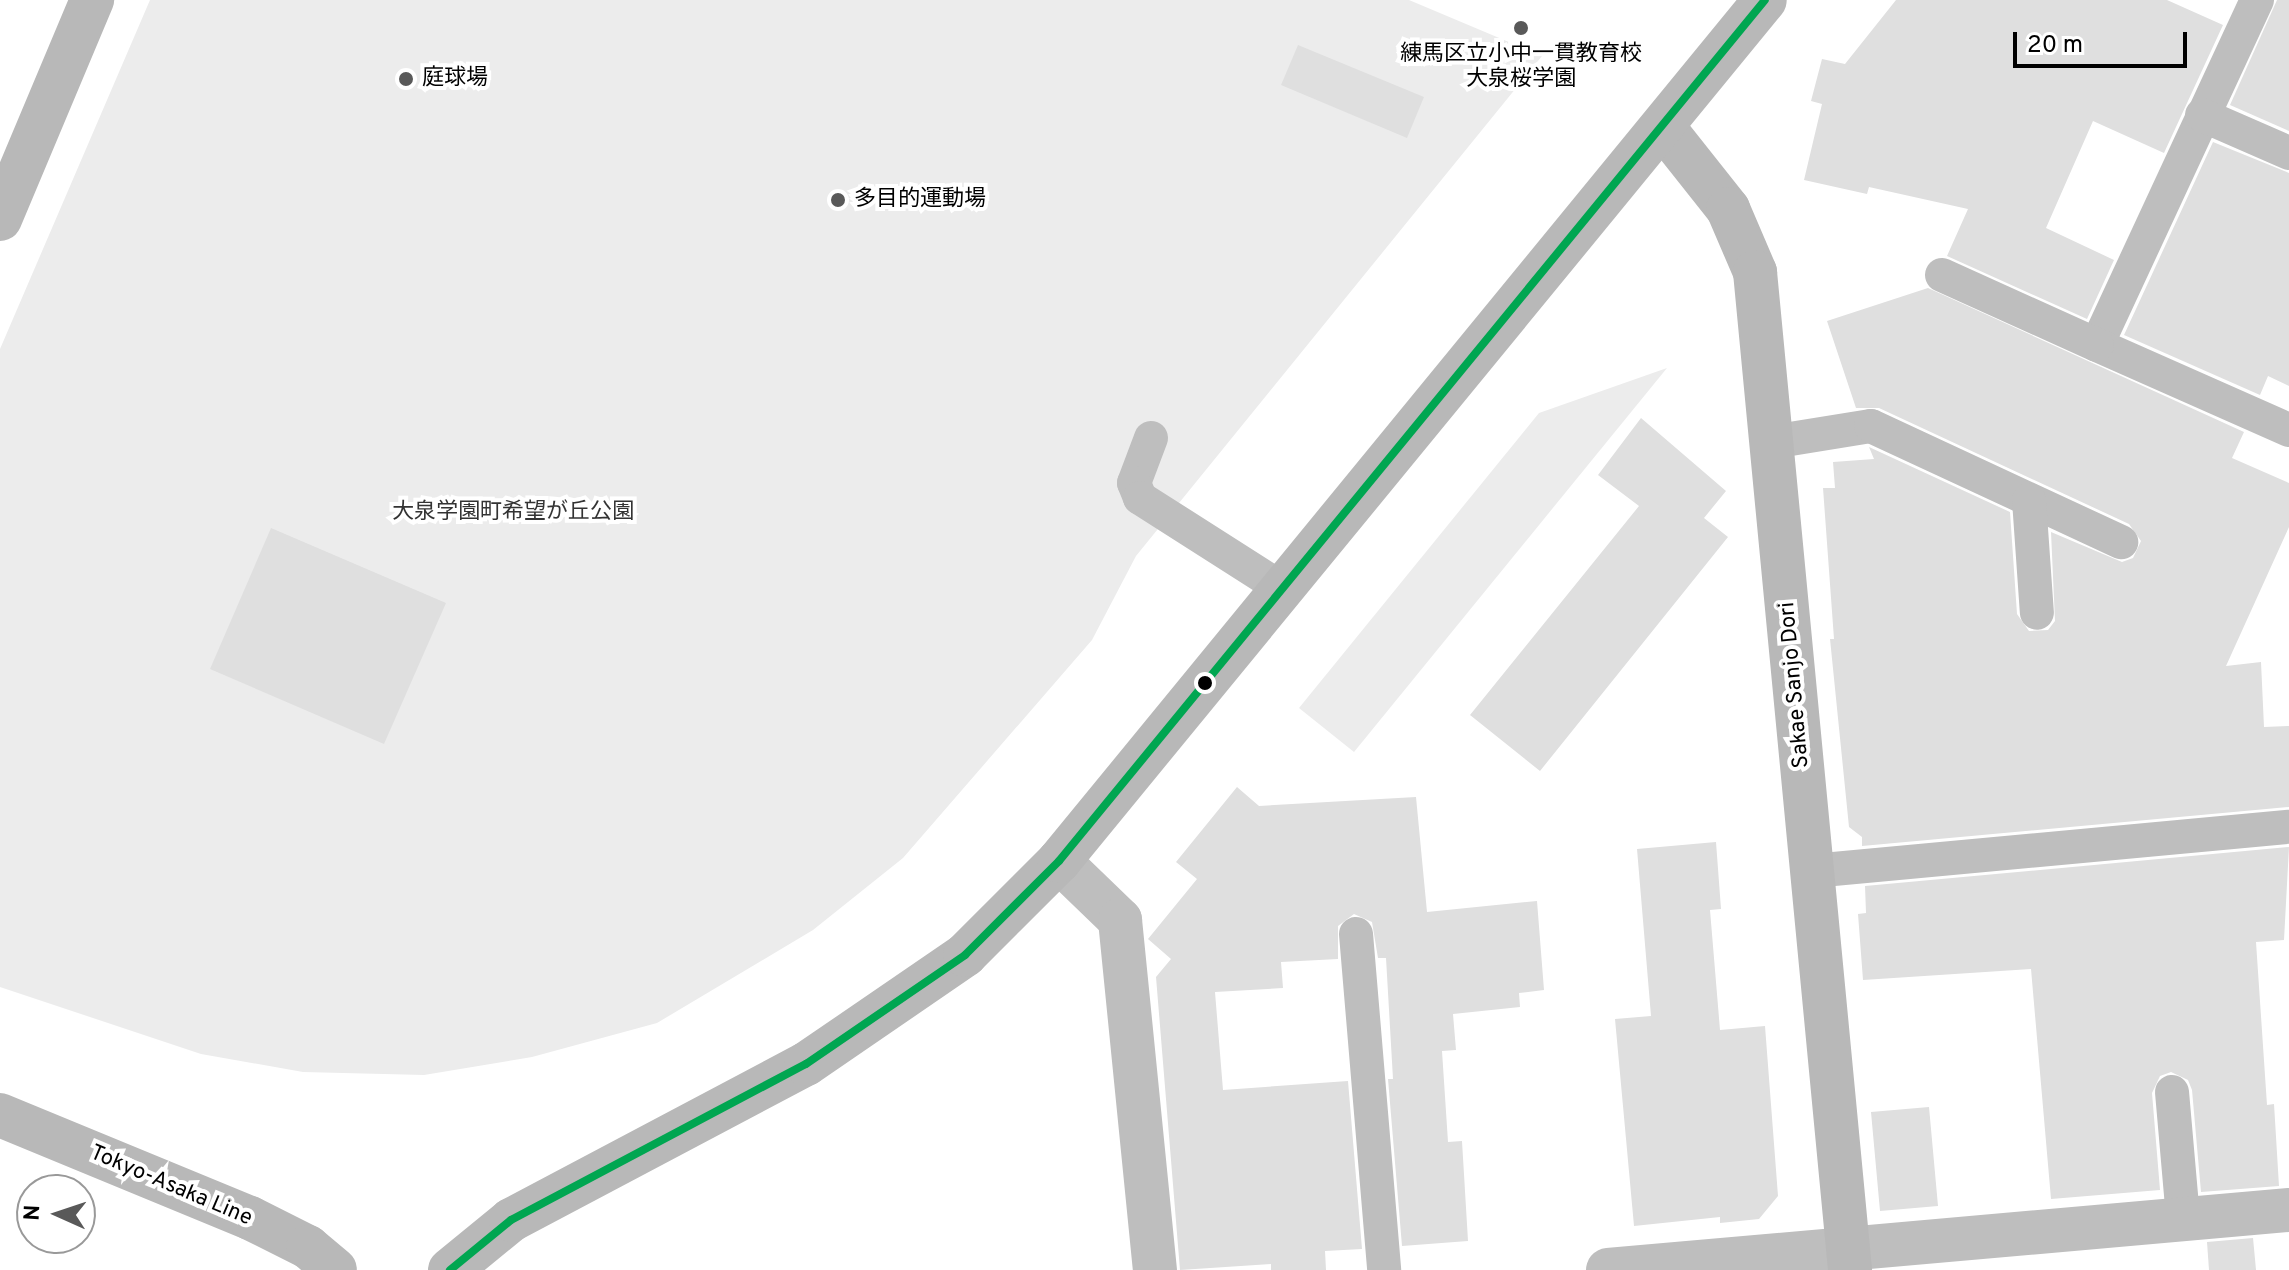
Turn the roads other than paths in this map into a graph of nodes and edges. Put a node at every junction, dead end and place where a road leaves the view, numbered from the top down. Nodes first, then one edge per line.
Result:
1 (92, 0) edge
2 (1765, 0) edge
3 (2257, 0) edge
4 (2202, 115) junction
5 (1663, 127) junction
6 (2289, 153) edge
7 (0, 219) edge
8 (1942, 275) dead end
9 (2097, 345) junction
10 (2289, 430) edge
11 (1151, 438) dead end
12 (1772, 442) junction
13 (2029, 500) junction
14 (2121, 542) dead end
15 (1283, 589) junction
16 (2037, 613) dead end
17 (2289, 827) edge
18 (1059, 861) junction
19 (1812, 871) junction
20 (1356, 934) dead end
21 (2172, 1092) dead end
22 (0, 1115) edge
23 (2289, 1210) edge
24 (2183, 1219) junction
25 (1849, 1259) edge
26 (335, 1270) edge
27 (450, 1270) edge
28 (1155, 1270) edge
29 (1384, 1270) edge
30 (1608, 1270) edge

1 - 7 main road
2 - 5 main road
3 - 4 lane
4 - 6 lane
4 - 9 lane
5 - 12 main road, Sakae Sanjo Dori
5 - 15 main road
8 - 9 lane
9 - 10 lane
11 - 15 lane
12 - 13 lane
12 - 19 main road, Sakae Sanjo Dori
13 - 14 lane
13 - 16 lane
15 - 18 main road
17 - 19 lane
18 - 27 main road
18 - 28 street
19 - 25 main road, Sakae Sanjo Dori
20 - 29 lane
21 - 24 lane
22 - 26 main road, Tokyo-Asaka Line
23 - 24 street
24 - 25 street
25 - 30 street

